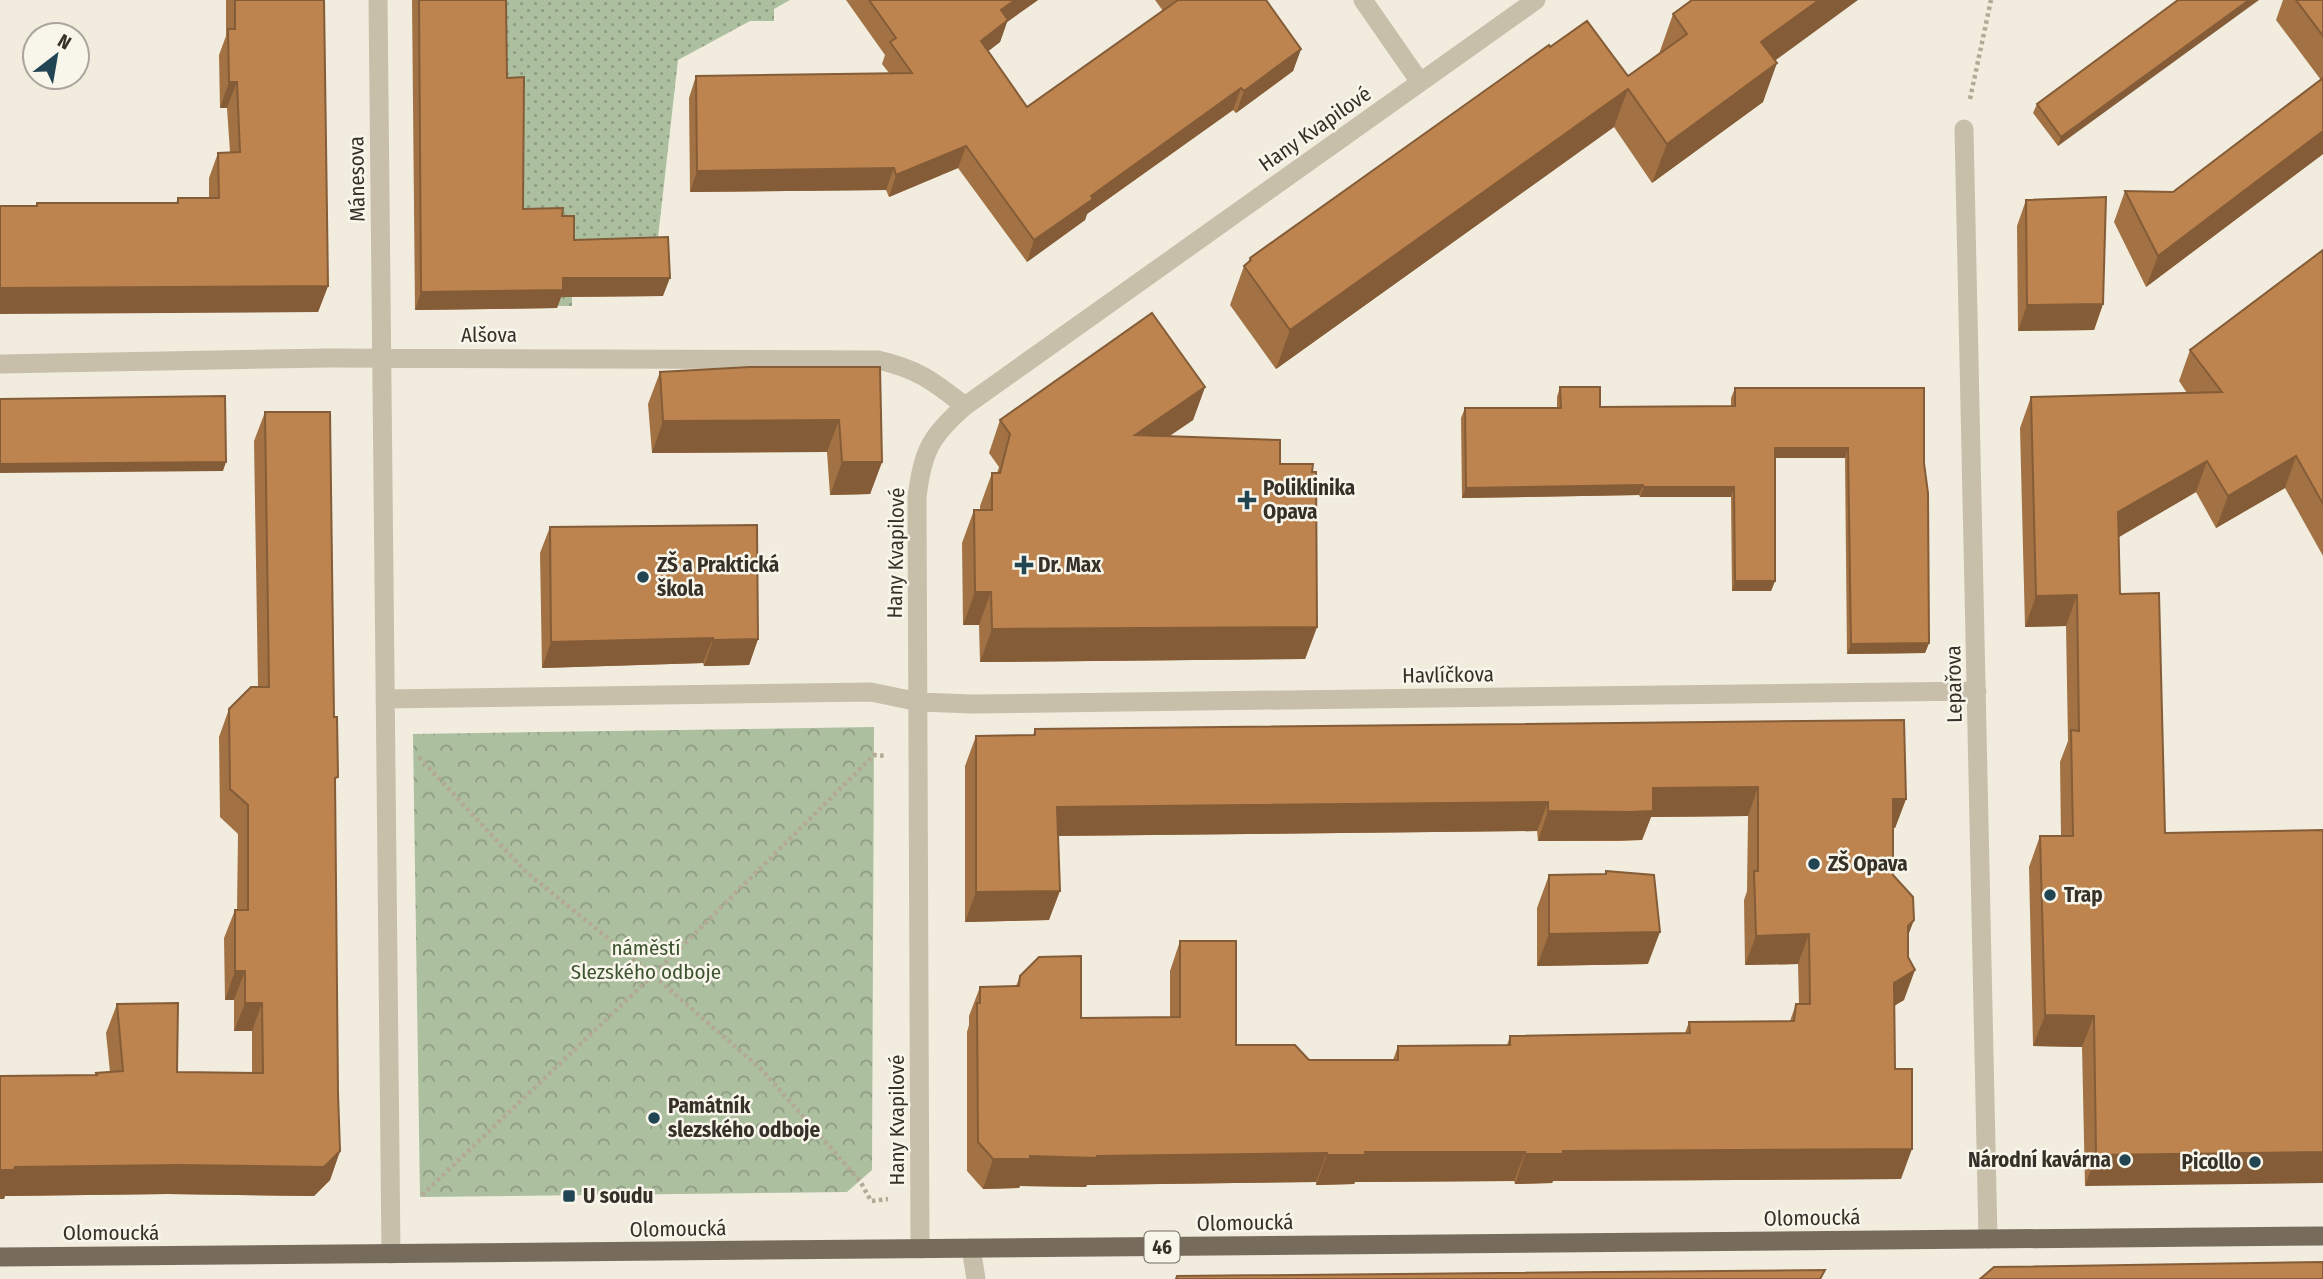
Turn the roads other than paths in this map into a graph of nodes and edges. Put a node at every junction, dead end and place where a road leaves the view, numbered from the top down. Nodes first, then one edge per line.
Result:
1 (378, 0) edge
2 (1363, 0) edge
3 (1536, 0) edge
4 (1420, 82) junction
5 (1964, 129) road end
6 (382, 358) junction
7 (0, 364) edge
8 (965, 406) junction
9 (1977, 691) junction
10 (385, 699) junction
11 (919, 702) junction
12 (2323, 1236) edge
13 (1988, 1239) junction
14 (971, 1248) junction
15 (920, 1249) junction
16 (391, 1254) junction
17 (0, 1257) edge
18 (976, 1279) edge

1 - 6 street, Mánesova
2 - 4 street
3 - 4 street, Hany Kvapilové
4 - 8 street, Hany Kvapilové
5 - 9 street, Lepařova
6 - 7 street, Alšova
6 - 8 street, Alšova
6 - 10 street
8 - 11 street, Hany Kvapilové
9 - 11 street, Havlíčkova
9 - 13 street, Lepařova
10 - 11 street, Havlíčkova
10 - 16 street
11 - 15 street, Hany Kvapilové
12 - 13 main road, Olomoucká / 46
13 - 14 main road, Olomoucká / 46
14 - 15 main road, Olomoucká / 46
14 - 18 street
15 - 16 main road, Olomoucká / 46
16 - 17 main road, Olomoucká / 46

